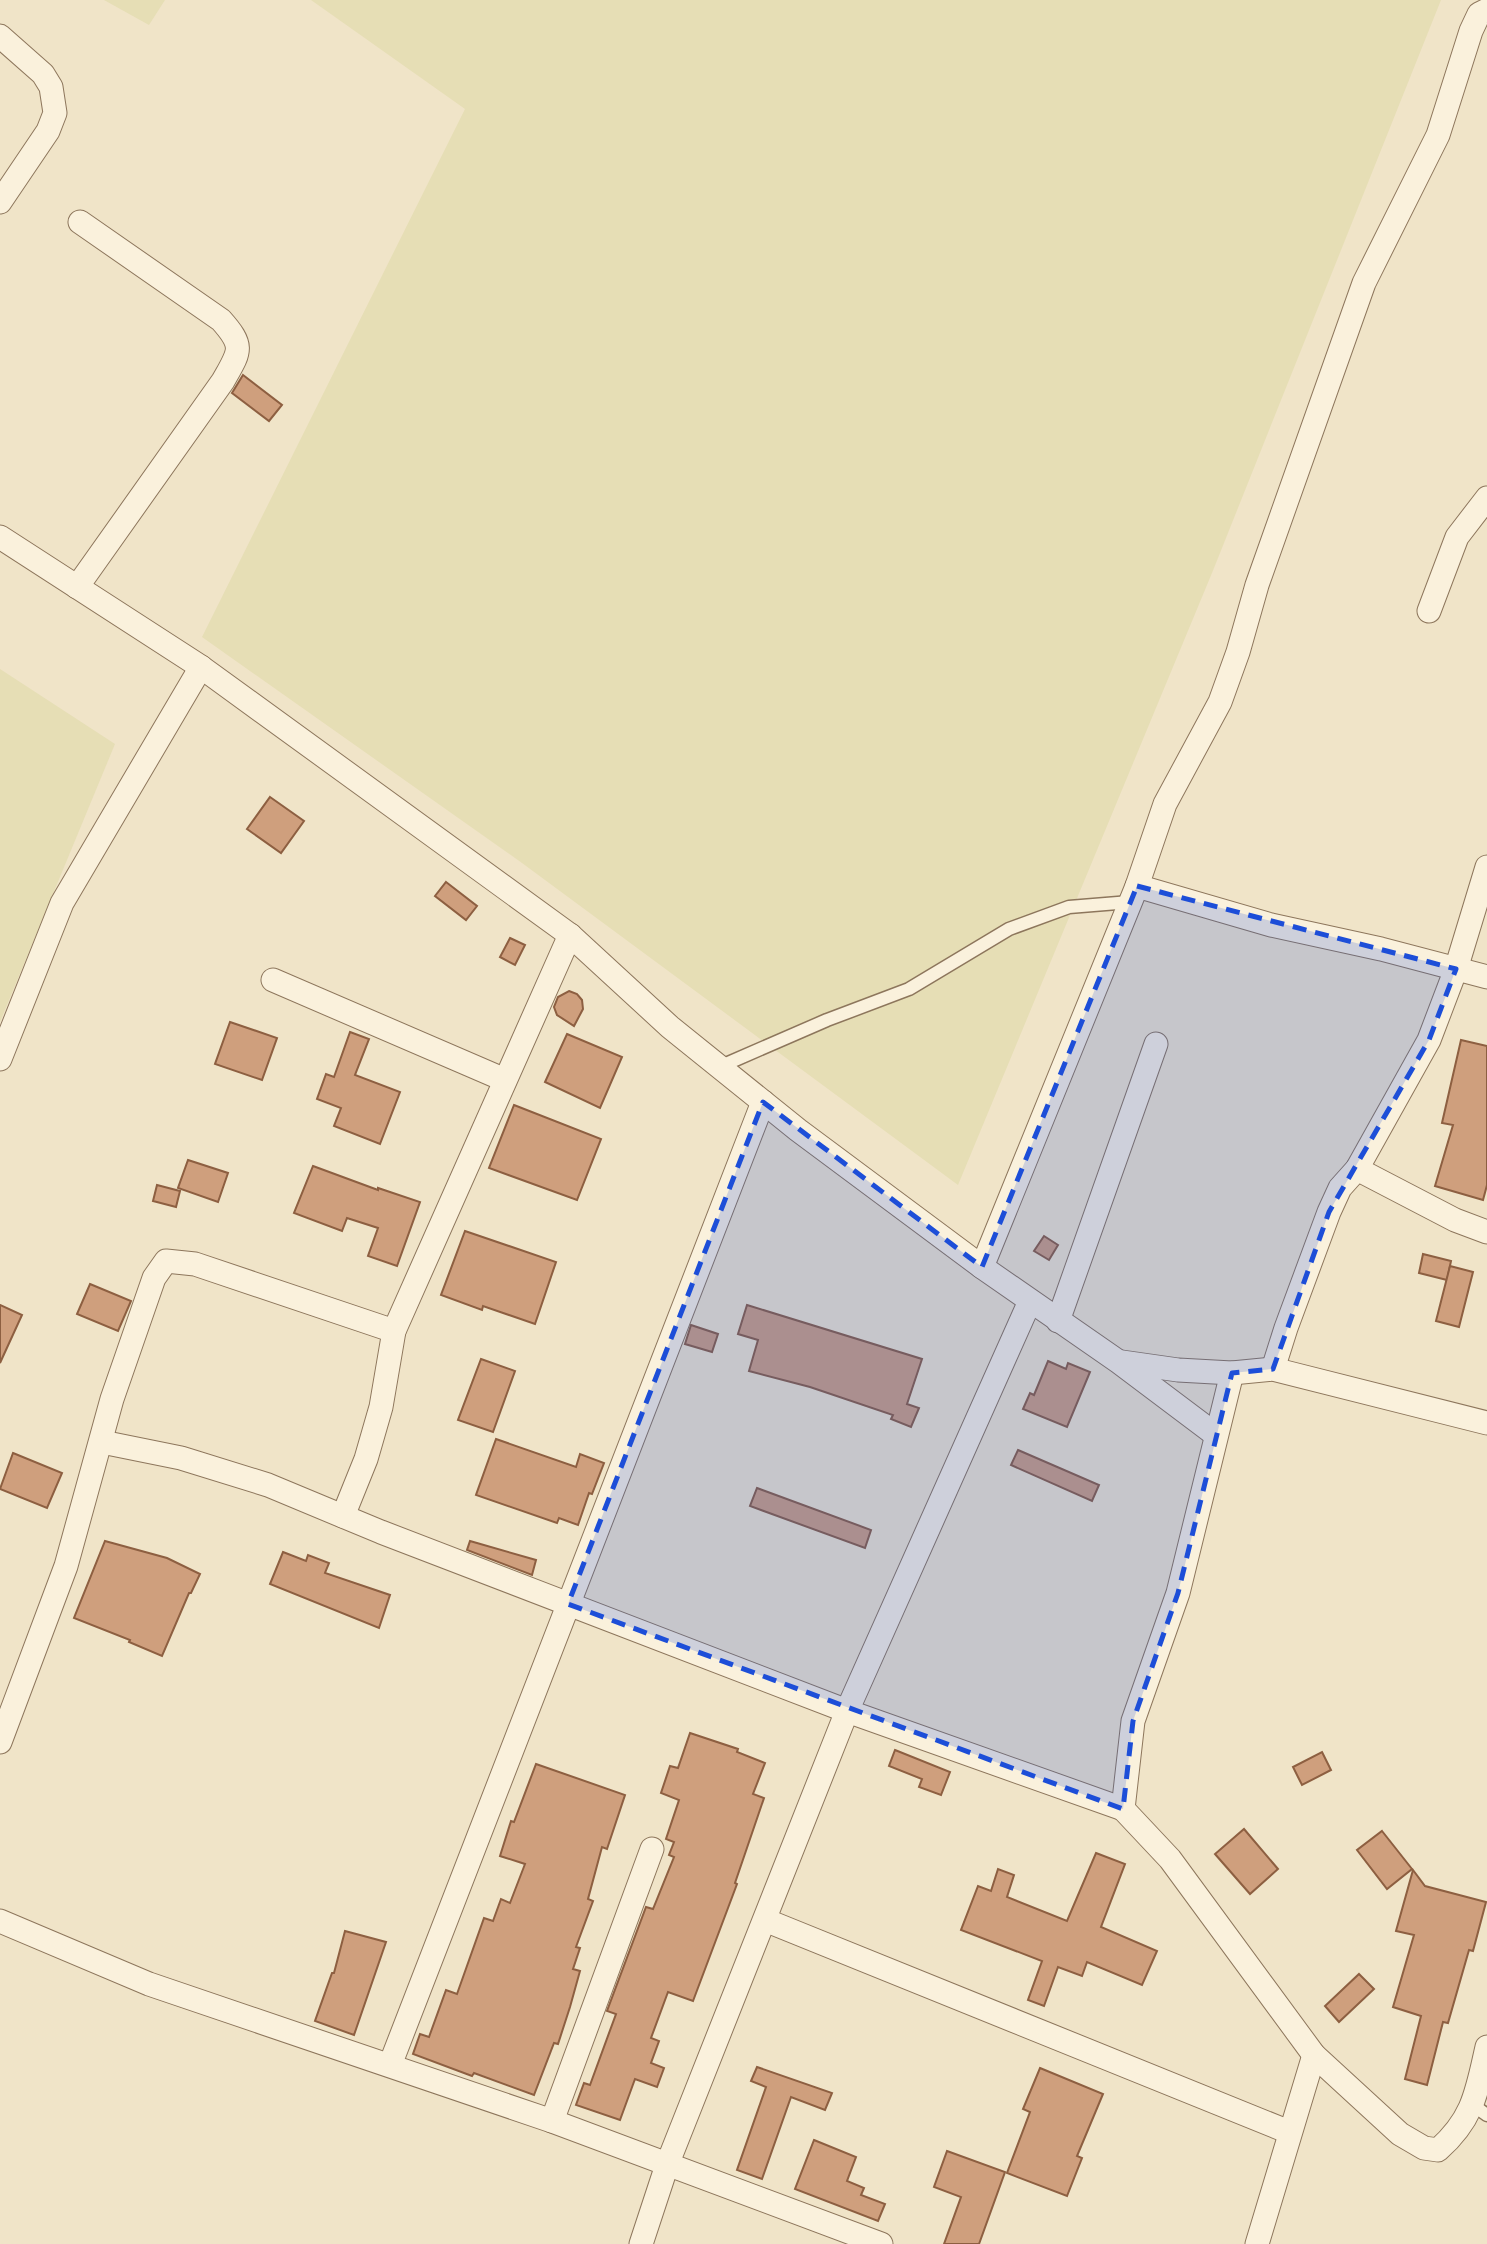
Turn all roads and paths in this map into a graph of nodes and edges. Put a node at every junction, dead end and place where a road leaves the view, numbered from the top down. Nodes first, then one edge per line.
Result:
1 (1487, 10) edge
2 (0, 36) edge
3 (0, 202) edge
4 (80, 222) dead end
5 (1487, 498) edge
6 (0, 537) edge
7 (77, 587) junction
8 (1429, 611) dead end
9 (201, 667) junction
10 (1487, 867) edge
11 (1134, 894) junction
12 (570, 935) junction
13 (1456, 969) junction
14 (1487, 977) edge
15 (274, 980) dead end
16 (1156, 1044) dead end
17 (0, 1059) edge
18 (719, 1067) junction
19 (505, 1080) junction
20 (763, 1102) junction
21 (1357, 1169) junction
22 (1487, 1233) edge
23 (982, 1267) junction
24 (1030, 1301) junction
25 (1058, 1321) junction
26 (394, 1331) junction
27 (1119, 1362) junction
28 (1273, 1369) junction
29 (1232, 1373) junction
30 (1487, 1423) edge
31 (1216, 1435) junction
32 (102, 1441) junction
33 (343, 1516) junction
34 (568, 1604) junction
35 (847, 1711) junction
36 (0, 1742) edge
37 (1123, 1809) junction
38 (652, 1849) dead end
39 (765, 1920) junction
40 (0, 1921) edge
41 (1487, 2047) edge
42 (1314, 2055) junction
43 (390, 2065) junction
44 (1480, 2110) edge
45 (552, 2120) junction
46 (1289, 2132) junction
47 (667, 2165) junction
48 (641, 2244) edge
49 (881, 2244) edge
50 (1256, 2244) edge

1 - 11 street
2 - 3 street
4 - 7 street
5 - 8 street
6 - 7 street
7 - 9 street
9 - 12 street
9 - 17 street
10 - 13 street
11 - 13 street
11 - 18 lane
11 - 23 street
12 - 18 street
12 - 19 street
13 - 14 street
13 - 21 street
15 - 19 street
16 - 25 street
18 - 20 street
19 - 26 street
20 - 23 street
20 - 34 street
21 - 22 street
21 - 28 street
23 - 24 street
24 - 25 street
24 - 35 street
25 - 27 street
26 - 32 street
26 - 33 street
27 - 29 street
27 - 31 street
28 - 29 street
28 - 30 street
29 - 31 street
31 - 37 street
32 - 33 street
32 - 36 street
33 - 34 street
34 - 35 street
34 - 43 street
35 - 37 street
35 - 39 street
37 - 42 street
38 - 45 street
39 - 46 street
39 - 47 street
40 - 43 street
41 - 44 street
42 - 44 street
42 - 46 street
43 - 45 street
45 - 47 street
46 - 50 street
47 - 48 street
47 - 49 street

